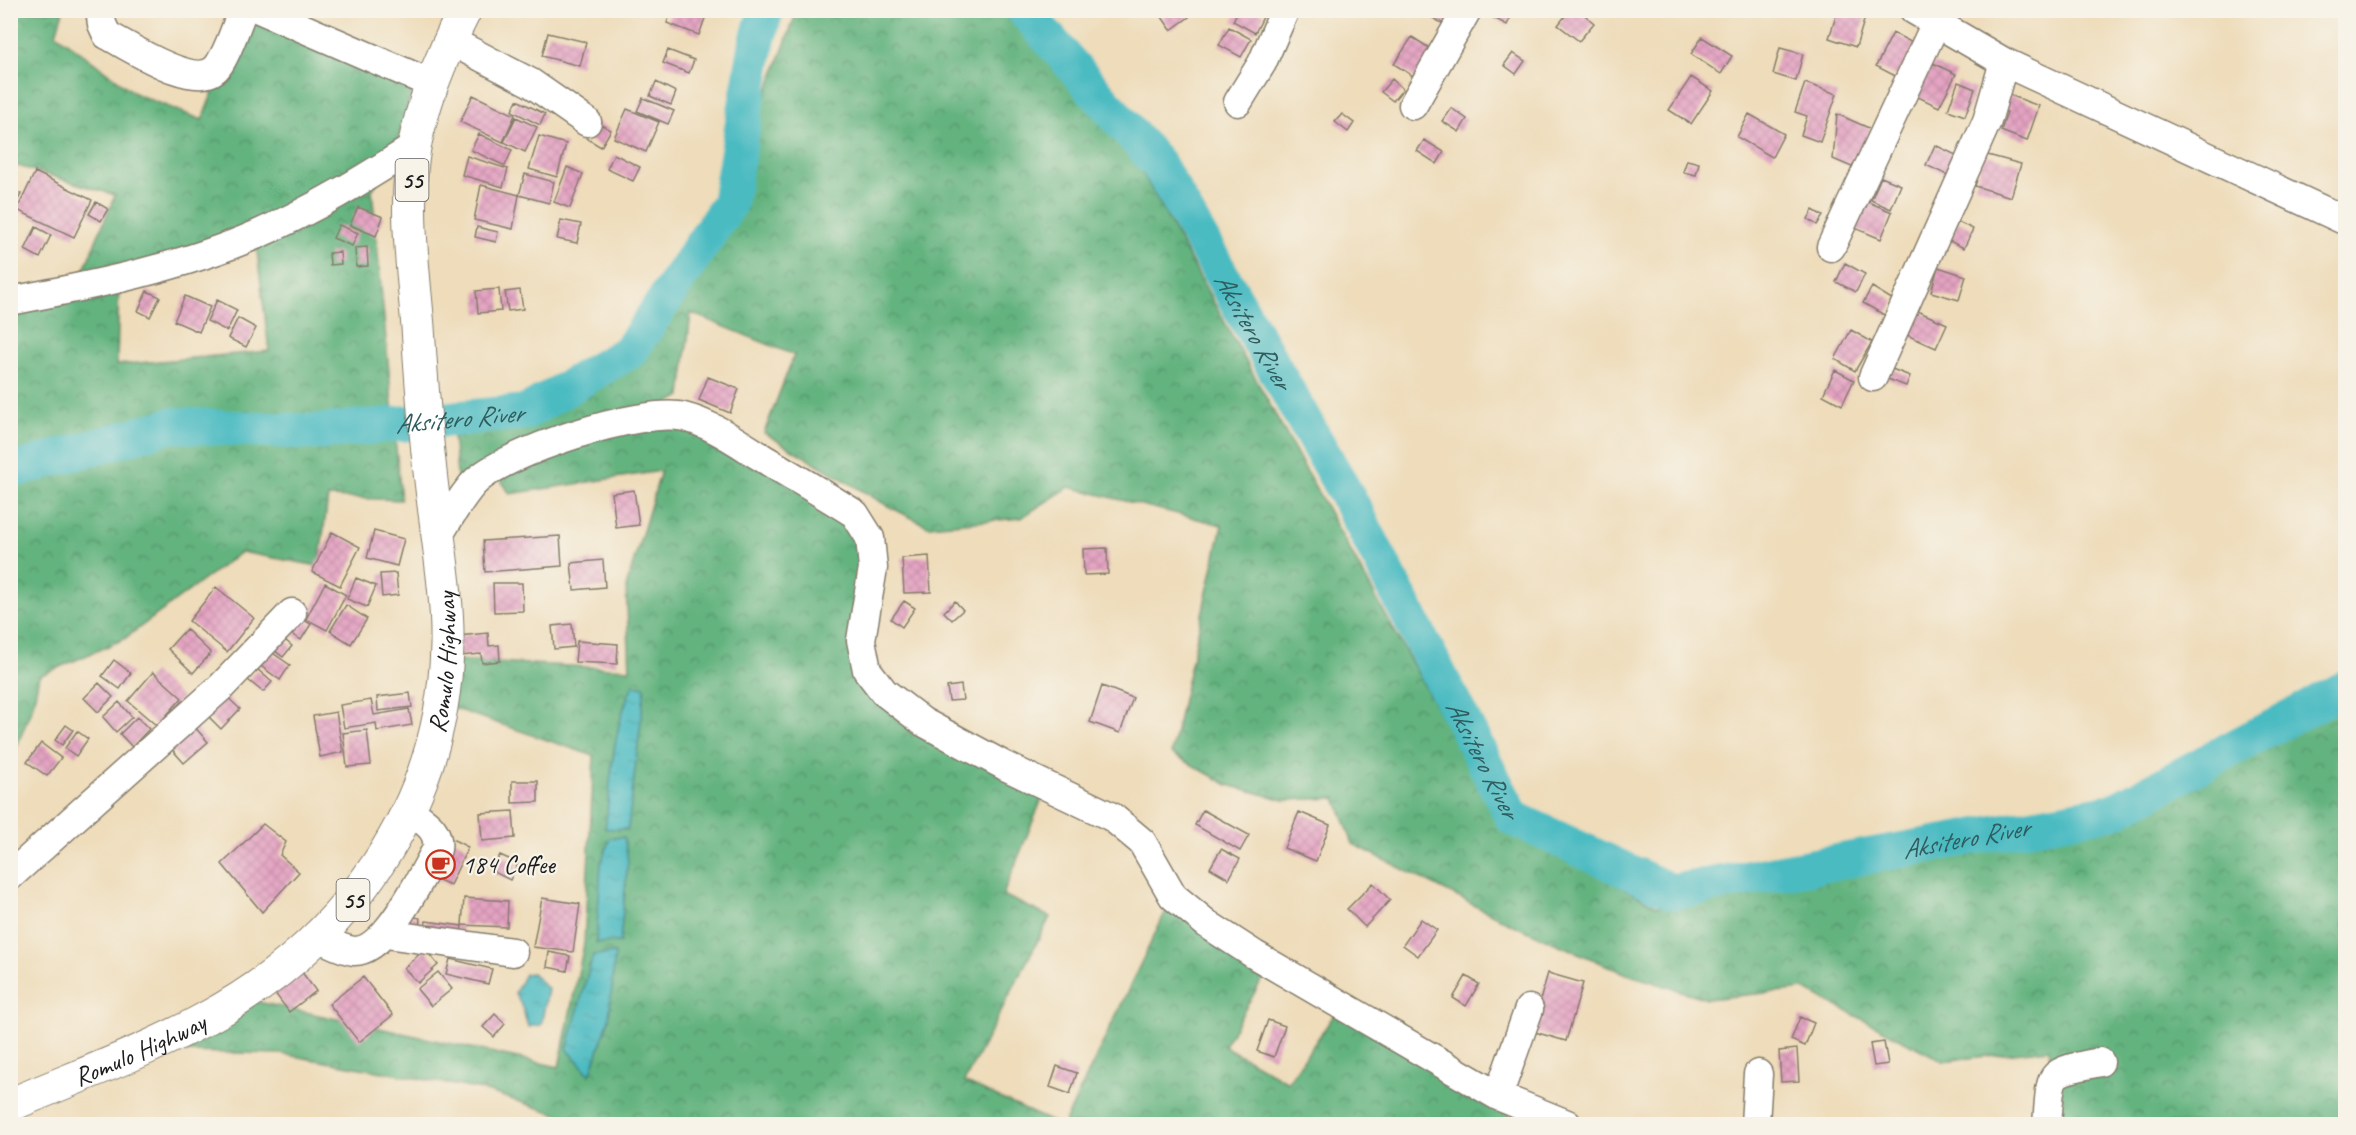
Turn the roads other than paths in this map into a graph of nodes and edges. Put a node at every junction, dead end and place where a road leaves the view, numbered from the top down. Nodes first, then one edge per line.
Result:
1 (100, 10) edge
2 (243, 10) edge
3 (261, 10) edge
4 (465, 10) edge
5 (1285, 10) edge
6 (1467, 10) edge
7 (1925, 18) edge
8 (449, 40) junction
9 (2004, 62) junction
10 (432, 84) junction
11 (1238, 102) dead end
12 (1413, 105) dead end
13 (587, 122) dead end
14 (414, 147) junction
15 (2346, 221) edge
16 (1831, 246) dead end
17 (10, 301) edge
18 (1873, 377) dead end
19 (437, 527) junction
20 (292, 613) dead end
21 (408, 810) junction
22 (10, 876) edge
23 (386, 934) junction
24 (319, 938) junction
25 (513, 952) dead end
26 (1529, 1009) dead end
27 (2100, 1062) dead end
28 (1758, 1074) dead end
29 (1498, 1095) junction
30 (10, 1105) edge
31 (1566, 1125) edge
32 (1755, 1125) edge
33 (2047, 1125) edge

1 - 2 street
3 - 10 street
4 - 8 highway, Romulo Highway / 55
5 - 11 street
6 - 12 street
7 - 9 street
7 - 16 street
8 - 10 highway, Romulo Highway / 55
8 - 13 street
9 - 15 street
9 - 18 street
10 - 14 highway, Romulo Highway / 55
14 - 17 street
14 - 19 highway, Romulo Highway / 55
19 - 21 highway, Romulo Highway / 55
19 - 29 street
20 - 22 street
21 - 23 street
21 - 24 highway, Romulo Highway / 55
23 - 24 street
23 - 25 street
24 - 30 highway, Romulo Highway / 55
26 - 29 street
27 - 33 street
28 - 32 street
29 - 31 street

